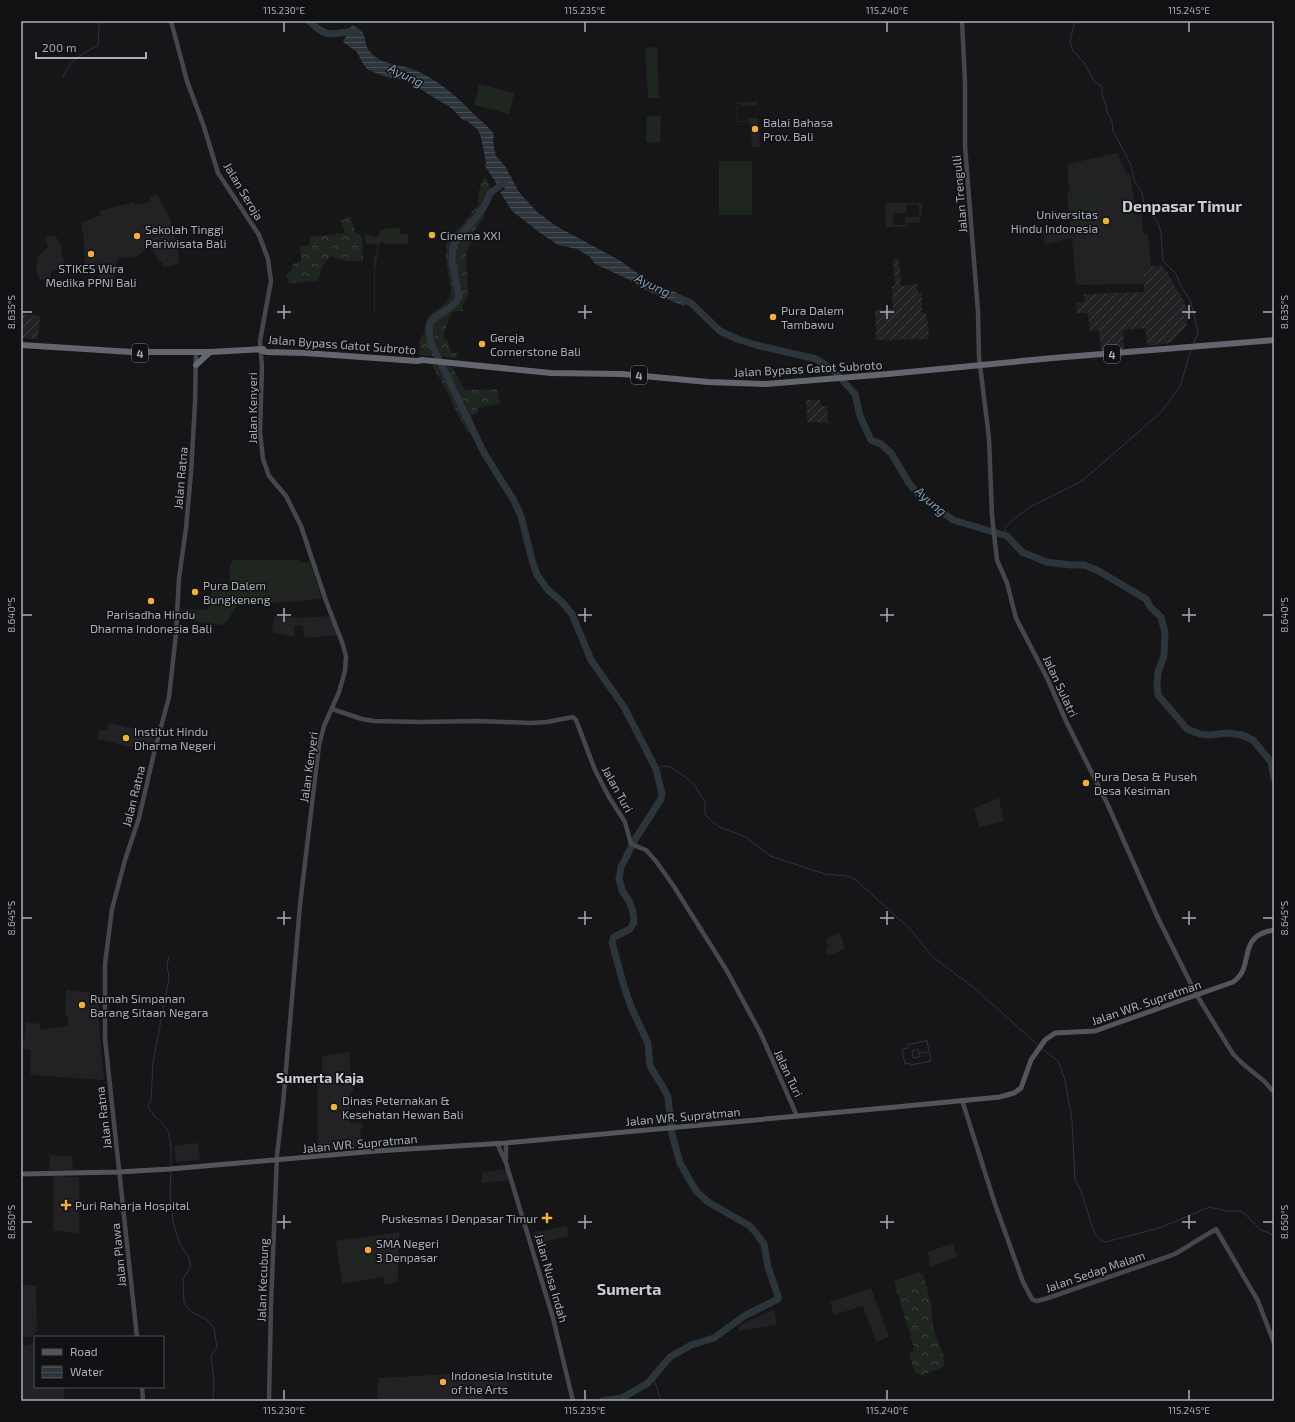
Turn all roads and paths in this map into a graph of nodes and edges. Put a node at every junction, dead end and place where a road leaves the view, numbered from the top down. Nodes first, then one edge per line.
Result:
1 (171, 21) edge
2 (962, 21) edge
3 (1274, 340) edge
4 (21, 345) edge
5 (260, 350) junction
6 (210, 352) junction
7 (196, 354) junction
8 (196, 365) junction
9 (980, 366) junction
10 (332, 709) junction
11 (1274, 930) edge
12 (1197, 995) junction
13 (1274, 1092) edge
14 (962, 1100) junction
15 (797, 1116) junction
16 (497, 1143) junction
17 (506, 1143) junction
18 (277, 1161) junction
19 (506, 1163) junction
20 (119, 1172) junction
21 (21, 1174) edge
22 (137, 1336) edge
23 (1274, 1343) edge
24 (142, 1388) edge
25 (143, 1401) edge
26 (269, 1401) edge
27 (573, 1401) edge

1 - 5 street, Jalan Seroja
2 - 9 street, Jalan Trengulli
3 - 9 highway, 4
4 - 7 highway, Jalan Bypass Gatot Subroto / 4
5 - 6 highway, Jalan Bypass Gatot Subroto / 4
5 - 9 highway, Jalan Bypass Gatot Subroto / 4
5 - 10 street, Jalan Kenyeri
6 - 7 highway, Jalan Bypass Gatot Subroto / 4
6 - 8 highway
7 - 8 street, Jalan Ratna
8 - 20 street, Jalan Ratna
9 - 12 street, Jalan Sulatri
10 - 15 street, Jalan Turi
10 - 18 street, Jalan Kenyeri
11 - 12 main road, Jalan WR. Supratman
12 - 13 street, Jalan Sulatri
12 - 14 main road, Jalan WR. Supratman
14 - 15 main road, Jalan WR. Supratman
14 - 23 street, Jalan Sedap Malam
15 - 17 main road, Jalan WR. Supratman
16 - 17 main road, Jalan WR. Supratman
16 - 18 main road, Jalan WR. Supratman
16 - 19 street, Jalan Nusa Indah
17 - 19 street, Jalan Nusa Indah
18 - 20 main road, Jalan WR. Supratman
18 - 26 street, Jalan Kecubung
19 - 27 street, Jalan Nusa Indah
20 - 21 main road, Jalan WR. Supratman
20 - 22 street, Jalan Plawa
24 - 25 street

